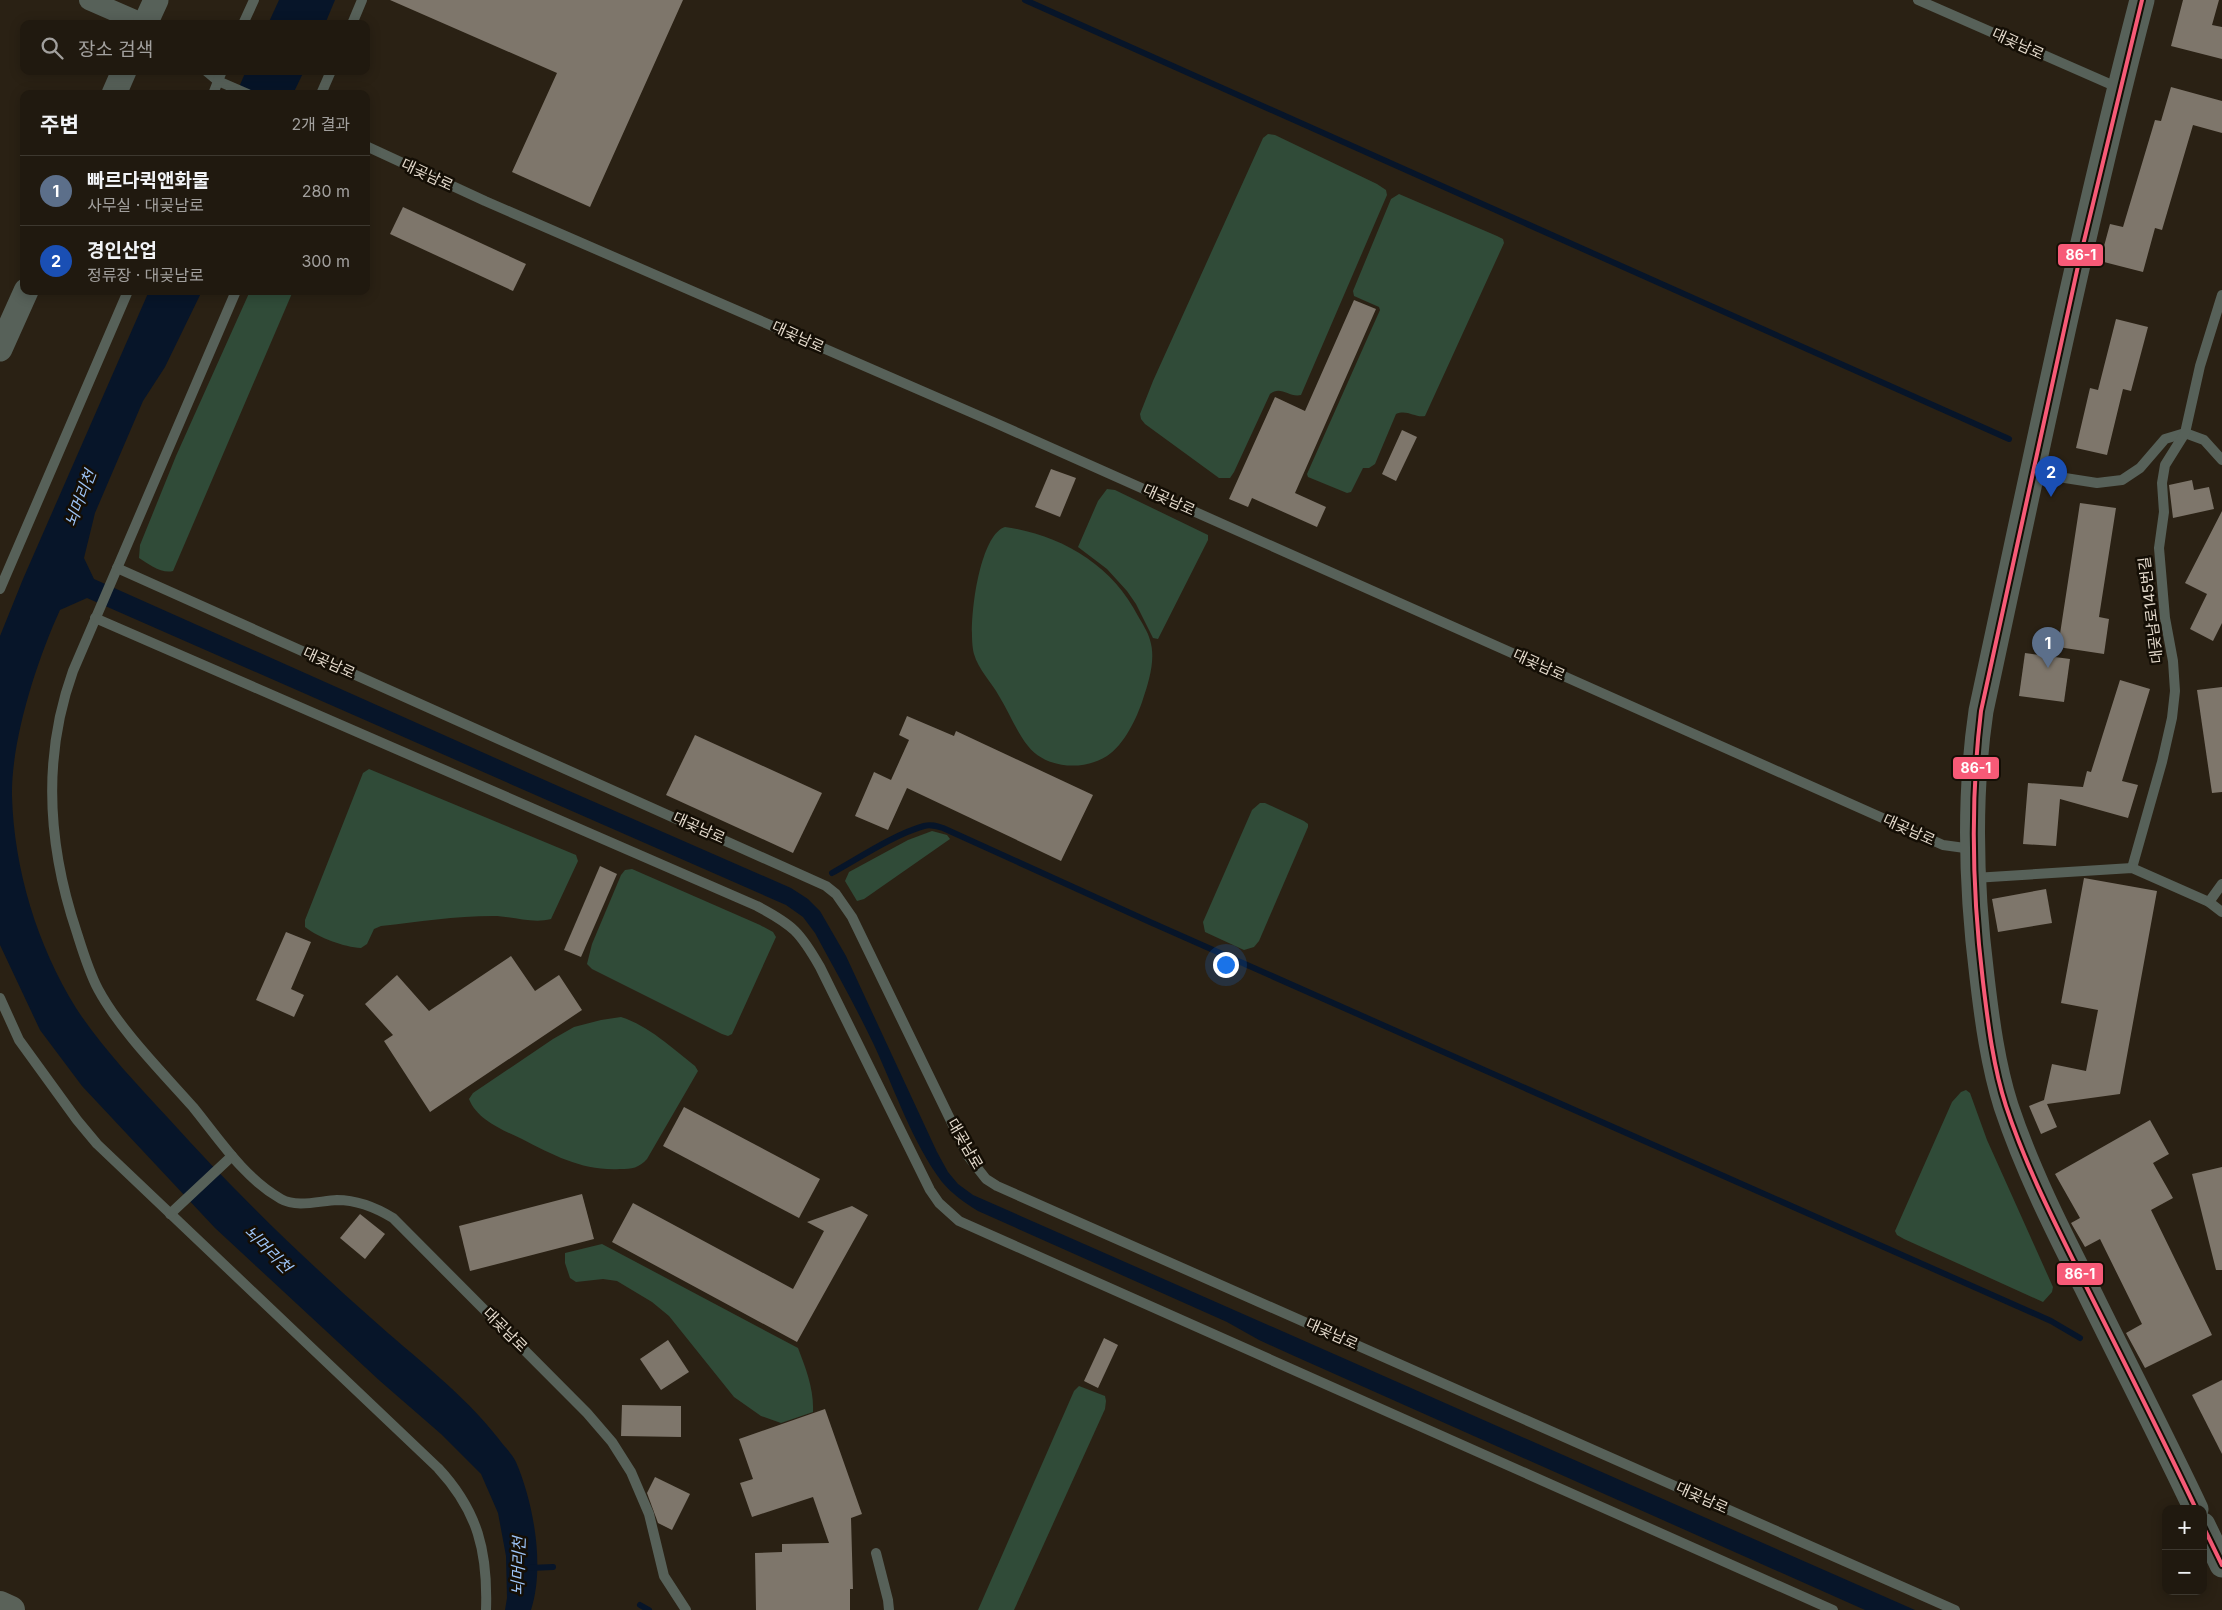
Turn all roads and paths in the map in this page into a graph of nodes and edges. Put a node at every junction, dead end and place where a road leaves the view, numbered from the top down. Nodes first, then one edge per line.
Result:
1 (90, 0) edge
2 (156, 0) edge
3 (254, 0) edge
4 (362, 0) edge
5 (1918, 0) edge
6 (2142, 0) edge
7 (135, 20) edge
8 (146, 20) edge
9 (245, 20) edge
10 (354, 20) edge
11 (122, 75) edge
12 (329, 75) edge
13 (220, 76) edge
14 (2119, 88) junction
15 (116, 90) edge
16 (215, 90) edge
17 (242, 90) edge
18 (323, 90) edge
19 (370, 148) edge
20 (2222, 294) edge
21 (24, 295) edge
22 (126, 295) edge
23 (234, 295) edge
24 (0, 349) edge
25 (2185, 433) junction
26 (2222, 460) edge
27 (2032, 473) junction
28 (117, 568) junction
29 (0, 590) edge
30 (95, 618) junction
31 (1972, 849) junction
32 (2132, 868) junction
33 (1974, 878) junction
34 (2222, 884) edge
35 (2209, 902) junction
36 (2222, 912) edge
37 (0, 998) edge
38 (232, 1156) junction
39 (170, 1214) junction
40 (2194, 1505) edge
41 (2207, 1534) edge
42 (876, 1553) dead end
43 (2222, 1566) edge
44 (0, 1605) edge
45 (11, 1610) edge
46 (486, 1610) edge
47 (686, 1610) edge
48 (889, 1610) edge
49 (1833, 1610) edge
50 (1955, 1610) edge

1 - 7 street
2 - 8 street
3 - 9 lane
4 - 10 lane
5 - 14 lane, 대곶남로
6 - 14 street
11 - 15 street
12 - 18 lane
13 - 16 lane
13 - 17 lane
14 - 27 street
19 - 31 lane, 대곶남로
20 - 25 lane, 대곶남로145번길
21 - 24 street
22 - 29 lane
23 - 28 lane, 대곶남로
25 - 26 lane
25 - 27 lane
25 - 32 lane, 대곶남로145번길
27 - 31 street
28 - 30 lane, 대곶남로
28 - 50 lane, 대곶남로
30 - 38 lane, 대곶남로
30 - 49 lane
31 - 33 street
32 - 33 lane
32 - 35 lane
33 - 40 street
34 - 35 lane
35 - 36 lane
37 - 39 lane
38 - 39 lane
38 - 47 lane, 대곶남로
39 - 46 lane
41 - 43 street
42 - 48 lane
44 - 45 main road

